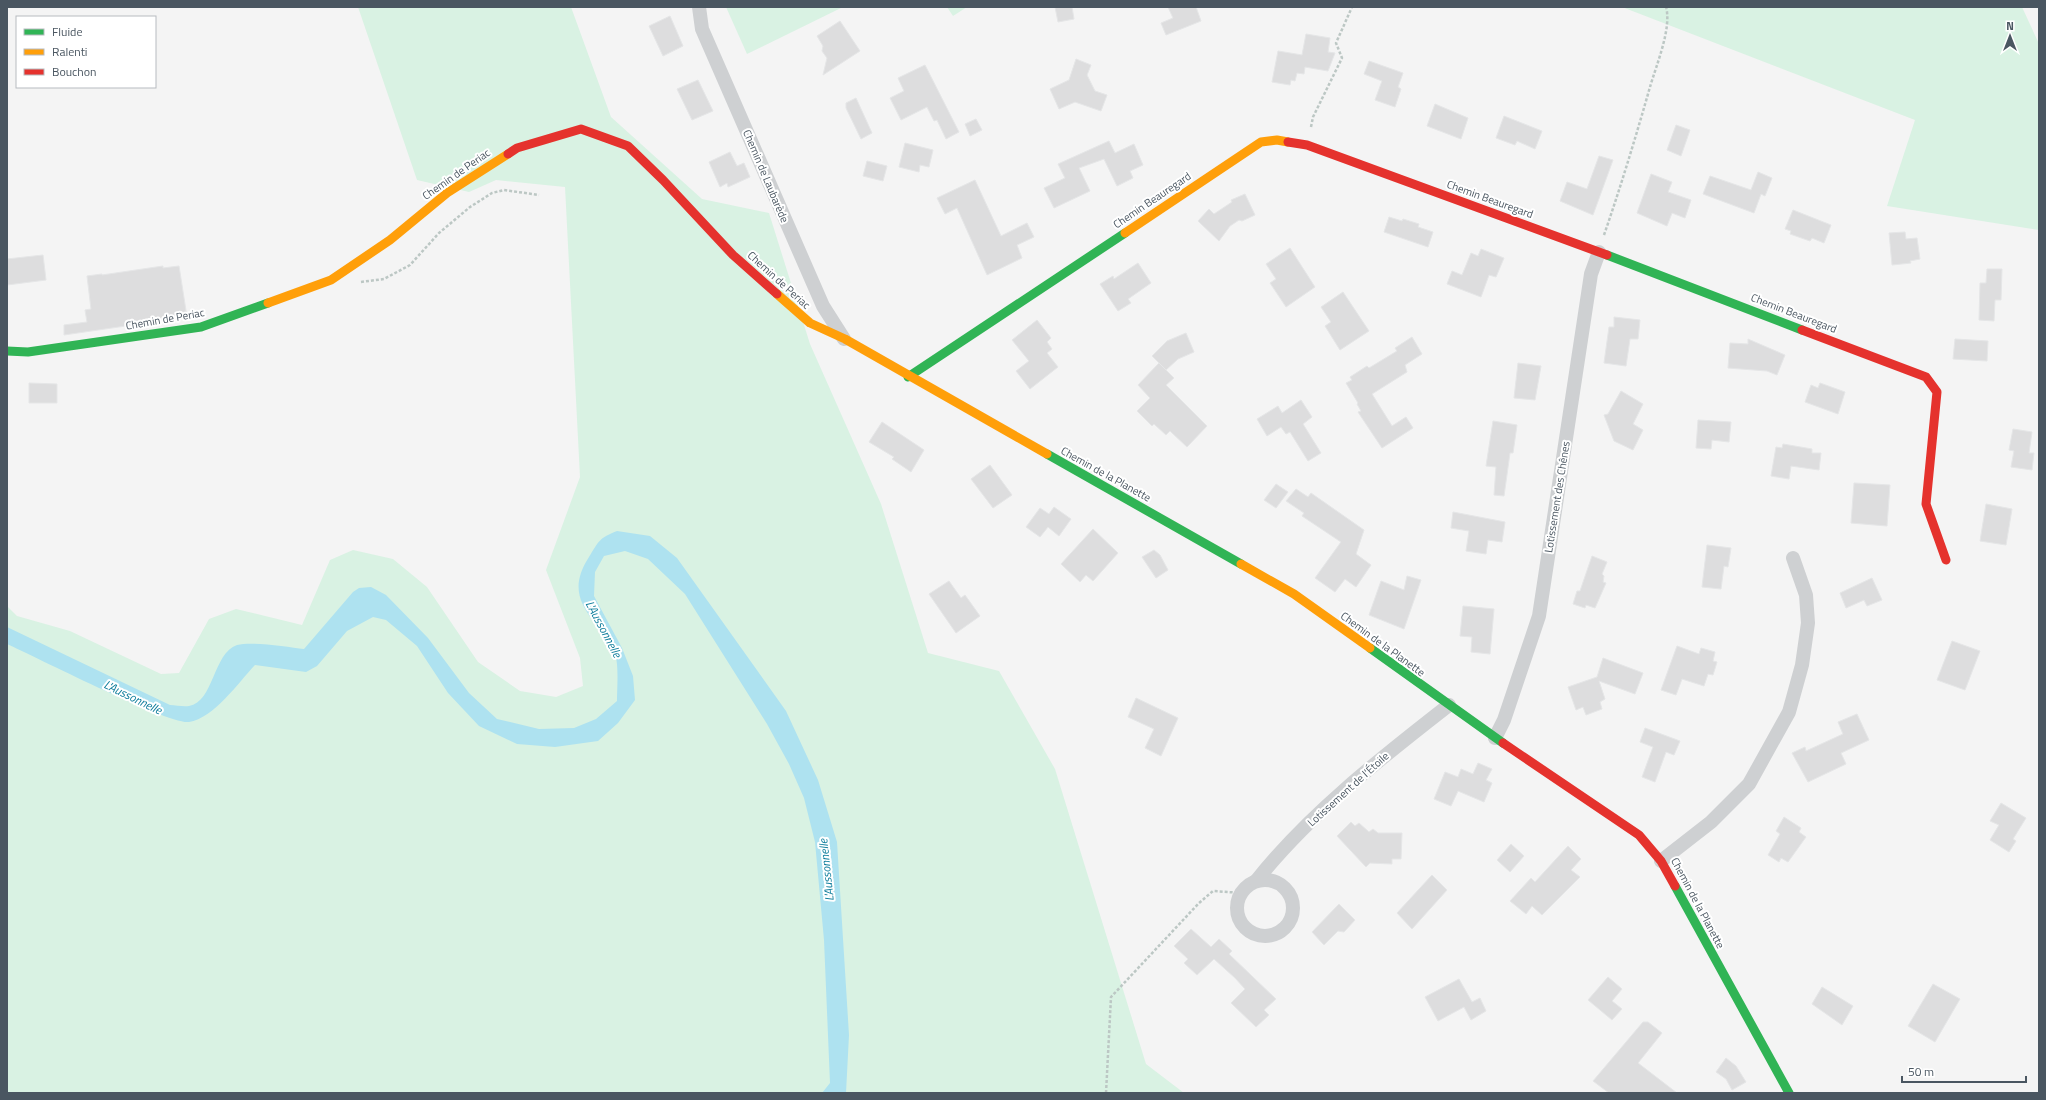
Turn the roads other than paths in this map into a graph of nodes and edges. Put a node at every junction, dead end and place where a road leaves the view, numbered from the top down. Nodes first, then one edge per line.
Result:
1 (699, 7) edge
2 (1599, 252) junction
3 (844, 340) junction
4 (7, 351) edge
5 (908, 376) junction
6 (1792, 558) dead end
7 (1946, 560) dead end
8 (1449, 705) junction
9 (1495, 738) junction
10 (1661, 861) junction
11 (1256, 881) junction
12 (1789, 1093) edge

1 - 3 street, Chemin de Laubarède
2 - 5 street, Chemin Beauregard
2 - 7 street, Chemin Beauregard
2 - 9 street, Lotissement des Chênes
3 - 4 street, Chemin de Periac
3 - 5 street, Chemin de la Planette
5 - 8 street, Chemin de la Planette
6 - 10 street
8 - 9 street, Chemin de la Planette
8 - 11 street, Lotissement de l'Étoile
9 - 10 street, Chemin de la Planette
10 - 12 street, Chemin de la Planette
11 - 11 street, Lotissement de l'Étoile

